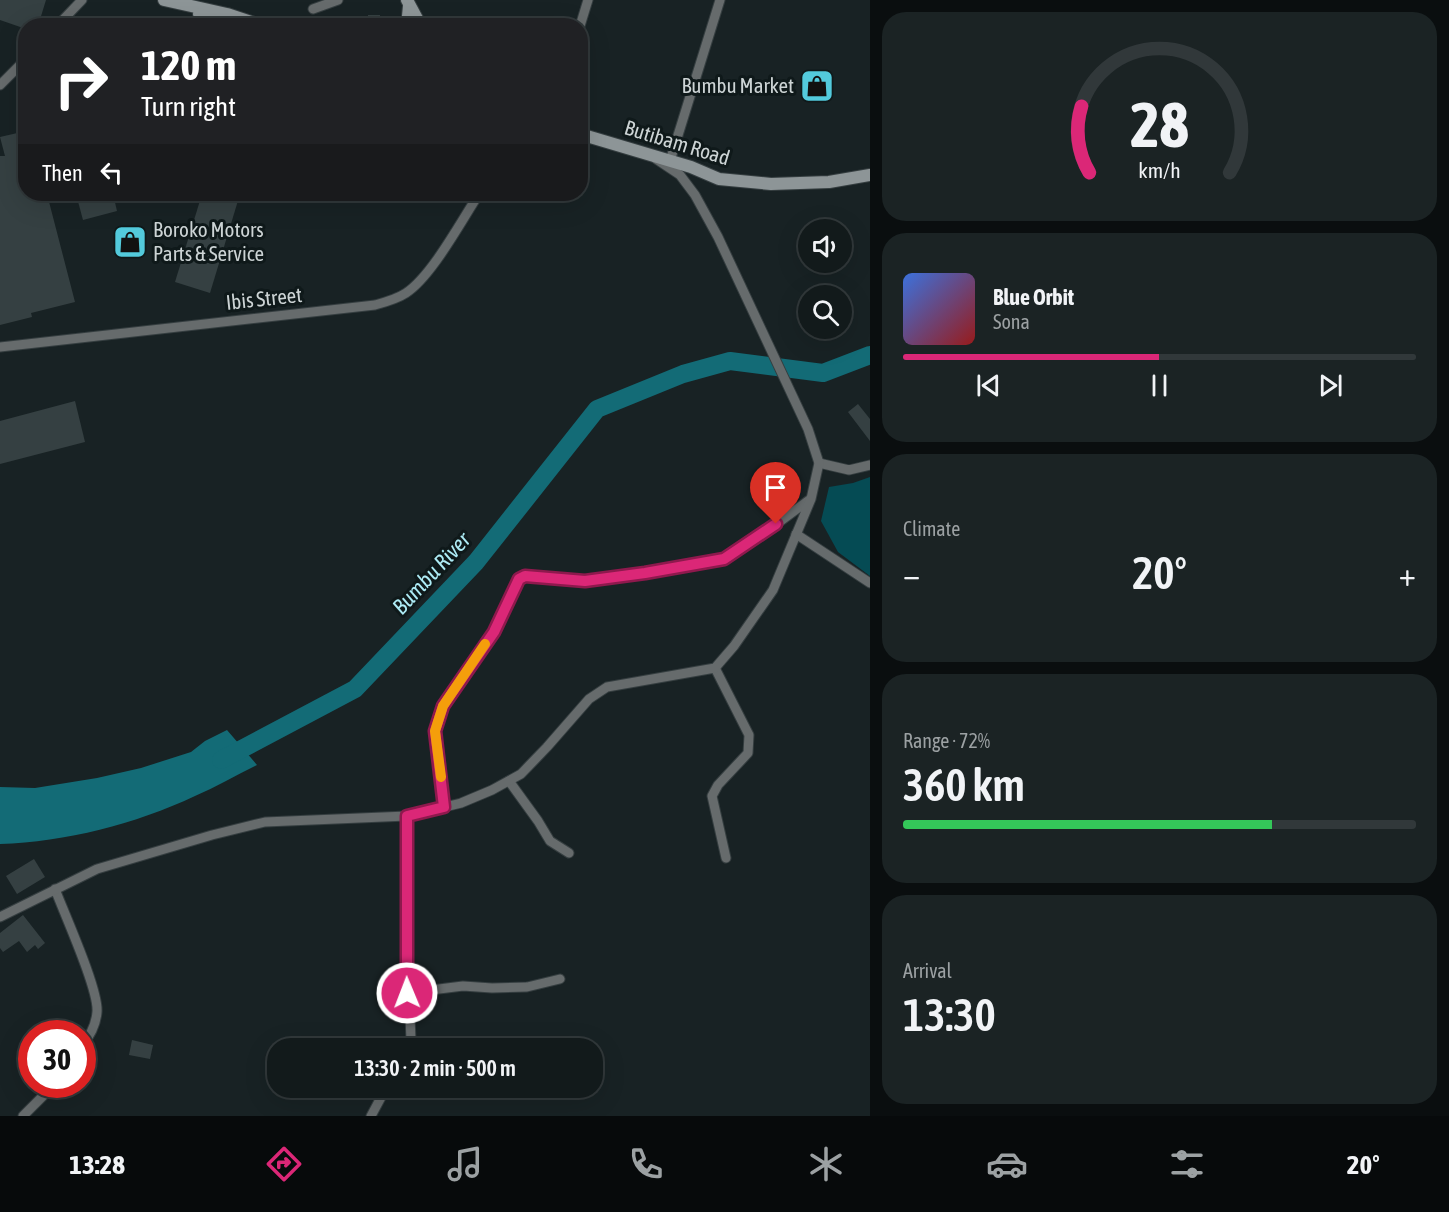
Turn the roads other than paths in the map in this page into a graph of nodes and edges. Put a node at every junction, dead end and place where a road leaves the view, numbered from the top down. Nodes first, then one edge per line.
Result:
1 (82, 0) edge
2 (165, 0) edge
3 (338, 0) edge
4 (588, 0) edge
5 (720, 0) edge
6 (408, 3) edge
7 (179, 4) junction
8 (313, 9) dead end
9 (65, 18) edge
10 (210, 18) edge
11 (239, 18) edge
12 (407, 18) edge
13 (417, 18) edge
14 (582, 18) edge
15 (18, 67) edge
16 (0, 85) edge
17 (588, 136) edge
18 (649, 154) junction
19 (670, 161) junction
20 (870, 175) edge
21 (473, 201) edge
22 (0, 347) edge
23 (819, 463) junction
24 (870, 465) edge
25 (811, 499) junction
26 (796, 534) junction
27 (870, 583) edge
28 (715, 668) junction
29 (509, 781) junction
30 (444, 807) junction
31 (407, 816) junction
32 (569, 853) dead end
33 (726, 858) dead end
34 (55, 889) junction
35 (0, 917) edge
36 (560, 979) dead end
37 (407, 993) junction
38 (95, 1020) edge
39 (411, 1038) edge
40 (41, 1098) edge
41 (381, 1098) edge
42 (24, 1116) edge
43 (371, 1116) edge

1 - 9 street
2 - 7 main road
3 - 8 street
4 - 14 street
5 - 19 street
6 - 12 main road
6 - 13 main road
7 - 10 main road
7 - 11 main road
15 - 16 street
17 - 18 main road, Butibam Road
18 - 19 main road, Butibam Road
18 - 23 street
19 - 20 main road, Butibam Road
21 - 22 street, Ibis Street
23 - 24 street
23 - 25 street
25 - 26 street
25 - 30 street
26 - 27 street
26 - 28 street
28 - 29 street
28 - 33 street
29 - 30 street
29 - 32 street
30 - 31 street
31 - 34 street
31 - 37 street
34 - 35 street
34 - 38 street
36 - 37 street
37 - 39 street
40 - 42 street
41 - 43 street

